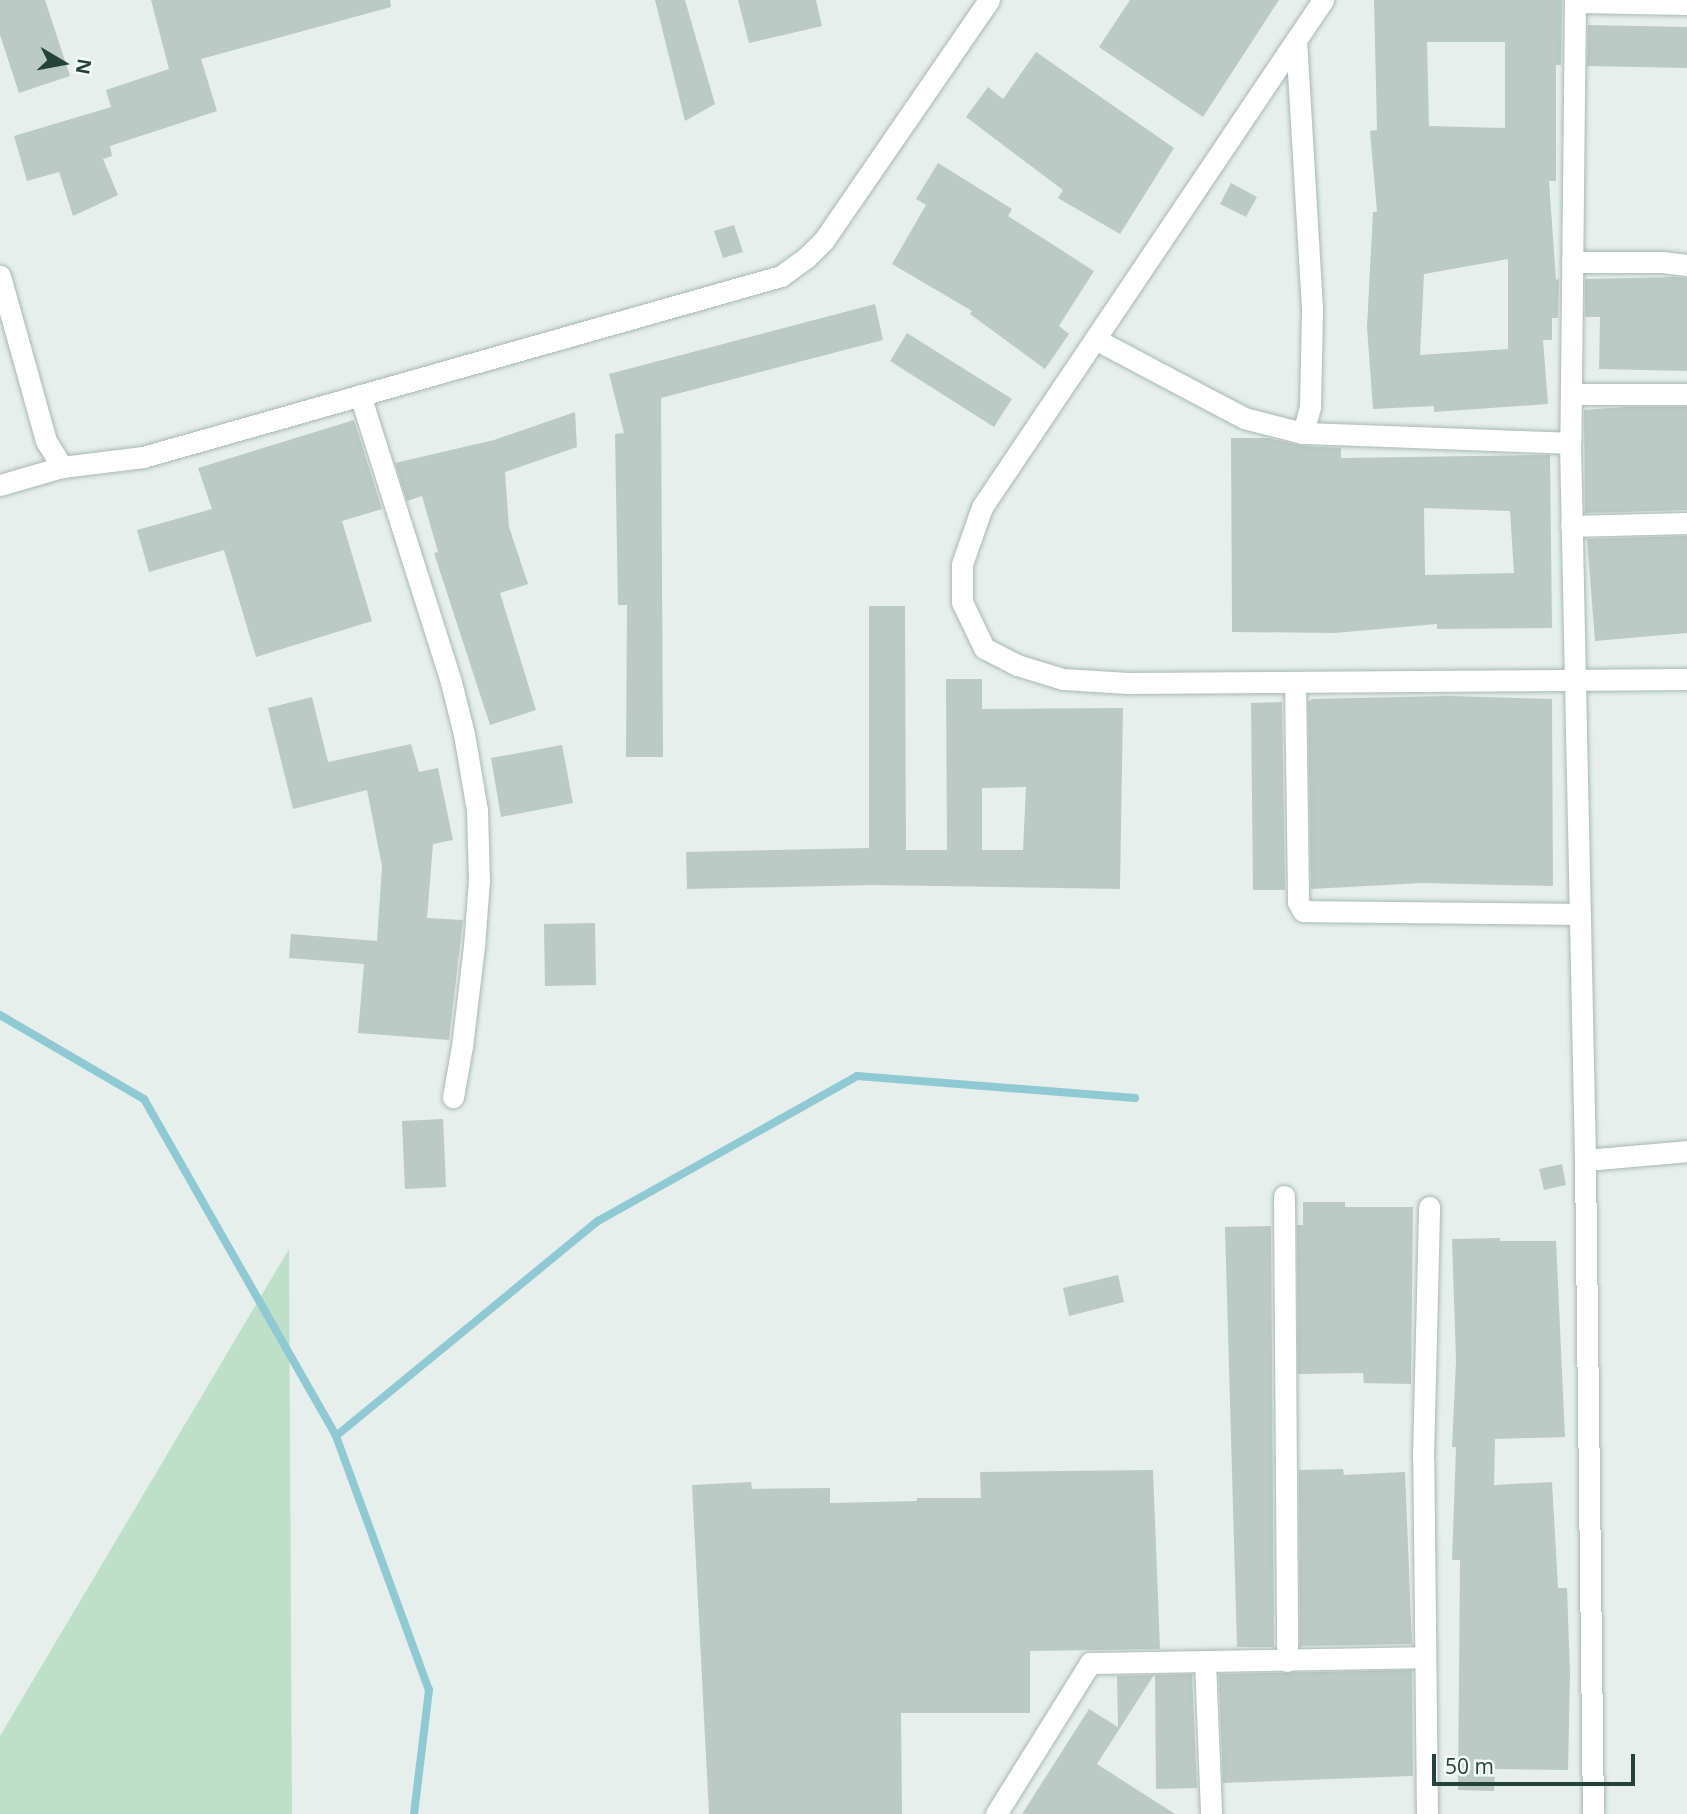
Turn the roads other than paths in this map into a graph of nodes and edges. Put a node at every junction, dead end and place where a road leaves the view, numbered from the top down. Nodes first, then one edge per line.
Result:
1 (989, 0) edge
2 (1323, 0) edge
3 (1575, 1) edge
4 (1687, 4) edge
5 (1296, 40) junction
6 (1572, 262) junction
7 (1687, 265) edge
8 (0, 276) edge
9 (1095, 339) junction
10 (1571, 394) junction
11 (1687, 394) edge
12 (360, 396) junction
13 (1303, 433) junction
14 (1570, 443) junction
15 (62, 467) junction
16 (0, 485) edge
17 (1687, 523) edge
18 (1571, 526) junction
19 (1575, 678) junction
20 (1687, 679) edge
21 (1295, 682) junction
22 (1579, 914) junction
23 (453, 1097) dead end
24 (1687, 1151) edge
25 (1585, 1160) junction
26 (1284, 1196) dead end
27 (1429, 1207) dead end
28 (1424, 1657) junction
29 (1287, 1661) junction
30 (1205, 1662) junction
31 (996, 1814) edge
32 (1211, 1814) edge
33 (1427, 1814) edge
34 (1593, 1814) edge

1 - 12 street
2 - 5 street
3 - 4 street
3 - 6 street
5 - 9 street
5 - 13 street
6 - 7 street
6 - 10 street
8 - 15 street
9 - 13 street
9 - 21 street
10 - 11 street
10 - 14 street
12 - 15 street
12 - 23 street
13 - 14 street
14 - 18 street
15 - 16 street
17 - 18 street
18 - 19 street
19 - 20 street
19 - 21 street
19 - 22 street
21 - 22 street
22 - 25 street
24 - 25 street
25 - 34 street
26 - 29 street
27 - 28 street
28 - 29 street
28 - 33 street
29 - 30 street
30 - 31 street
30 - 32 street

